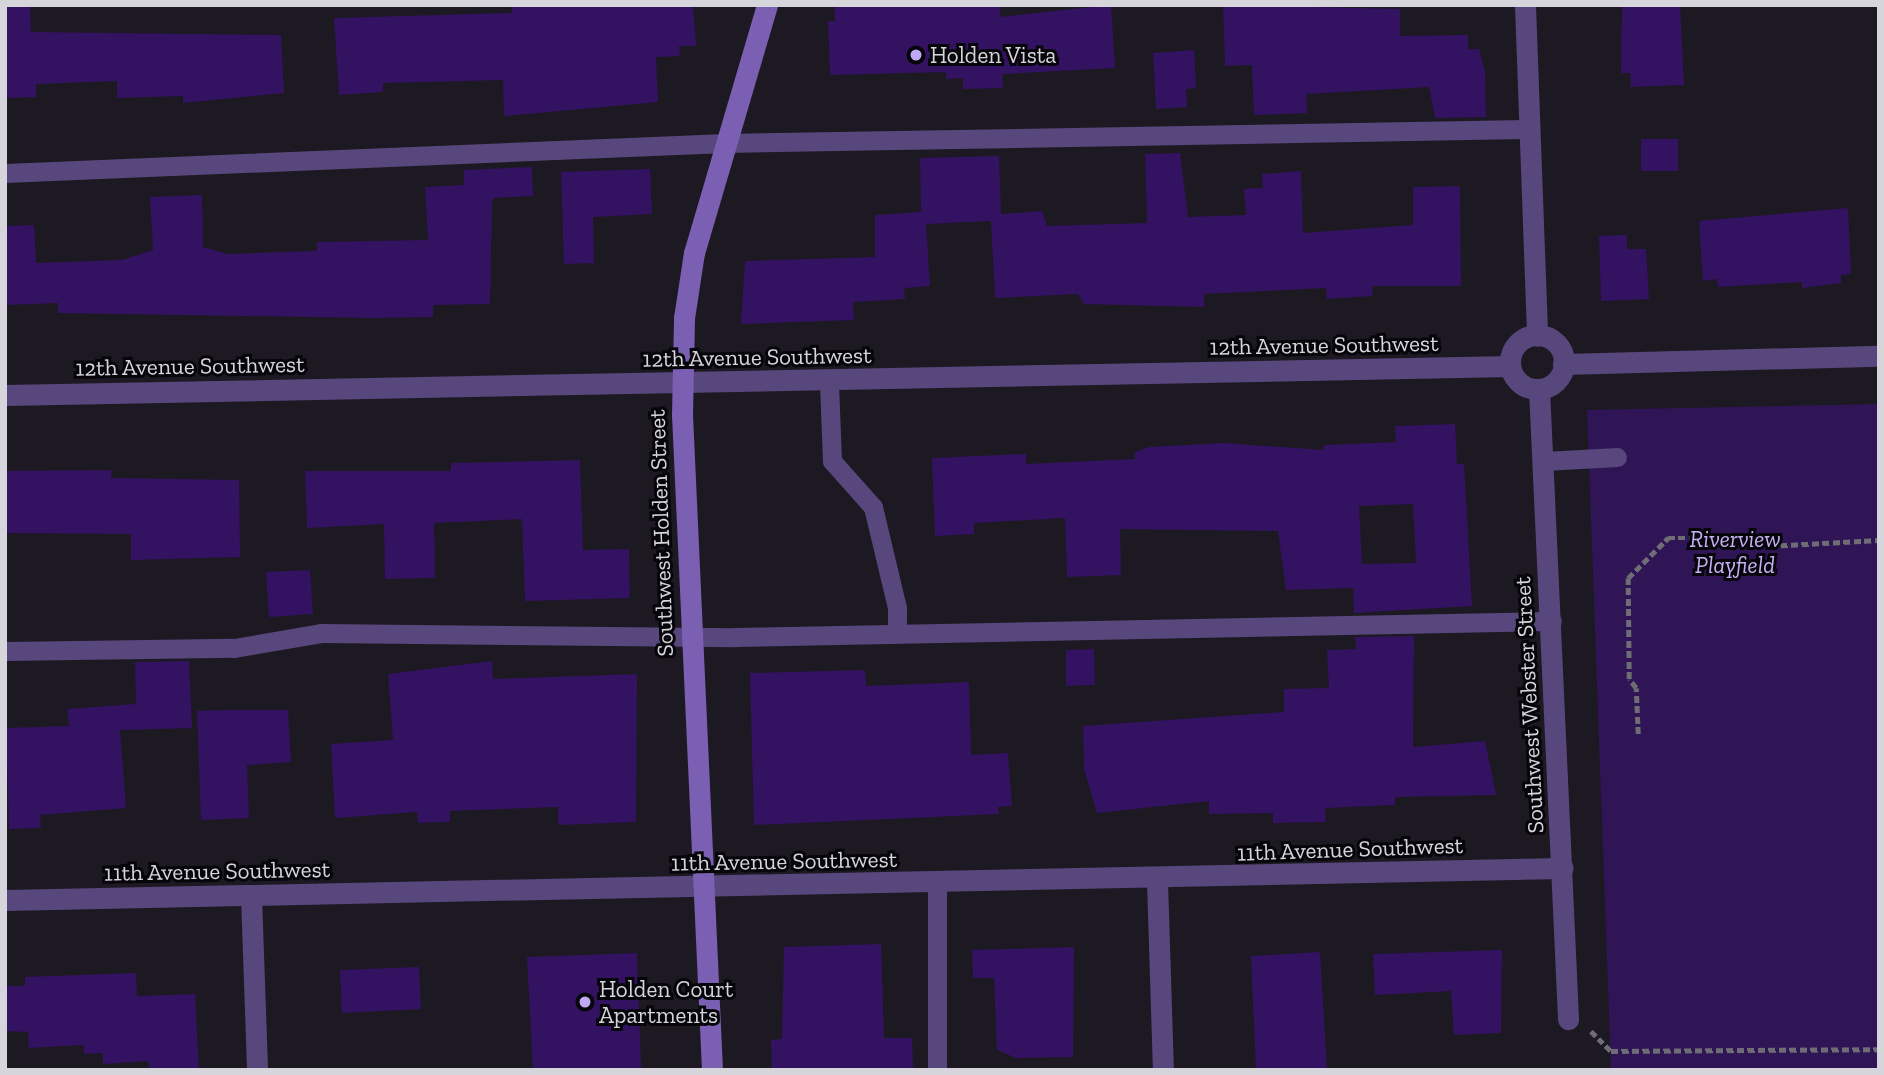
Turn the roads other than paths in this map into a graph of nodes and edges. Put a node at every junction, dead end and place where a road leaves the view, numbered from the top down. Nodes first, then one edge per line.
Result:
1 (767, 5) edge
2 (1525, 5) edge
3 (1528, 129) junction
4 (725, 143) junction
5 (5, 173) edge
6 (1537, 336) junction
7 (1879, 356) edge
8 (1563, 364) junction
9 (1510, 366) junction
10 (829, 383) junction
11 (681, 384) junction
12 (1539, 389) junction
13 (5, 395) edge
14 (1618, 457) dead end
15 (1544, 461) junction
16 (1552, 621) junction
17 (897, 633) junction
18 (691, 637) junction
19 (5, 651) edge
20 (1563, 868) junction
21 (1157, 881) junction
22 (937, 885) junction
23 (704, 889) junction
24 (251, 896) junction
25 (5, 900) edge
26 (1569, 1019) road end
27 (257, 1070) edge
28 (712, 1070) edge
29 (937, 1070) edge
30 (1163, 1070) edge

1 - 4 street, Southwest Holden Street
2 - 3 street
3 - 4 lane
3 - 6 street
4 - 5 lane
4 - 11 street, Southwest Holden Street
6 - 8 street
6 - 9 street
7 - 8 street
8 - 12 street
9 - 10 street, 12th Avenue Southwest
9 - 12 street
10 - 11 street, 12th Avenue Southwest
10 - 17 lane
11 - 13 street, 12th Avenue Southwest
11 - 18 street, Southwest Holden Street
12 - 15 street, Southwest Webster Street
14 - 15 lane
15 - 16 street, Southwest Webster Street
16 - 17 lane
16 - 20 street, Southwest Webster Street
17 - 18 lane
18 - 19 lane
18 - 23 street, Southwest Holden Street
20 - 21 street, 11th Avenue Southwest
20 - 26 street, Southwest Webster Street
21 - 22 street, 11th Avenue Southwest
21 - 30 street
22 - 23 street, 11th Avenue Southwest
22 - 29 lane
23 - 24 street, 11th Avenue Southwest
23 - 28 street, Southwest Holden Street
24 - 25 street, 11th Avenue Southwest
24 - 27 street

